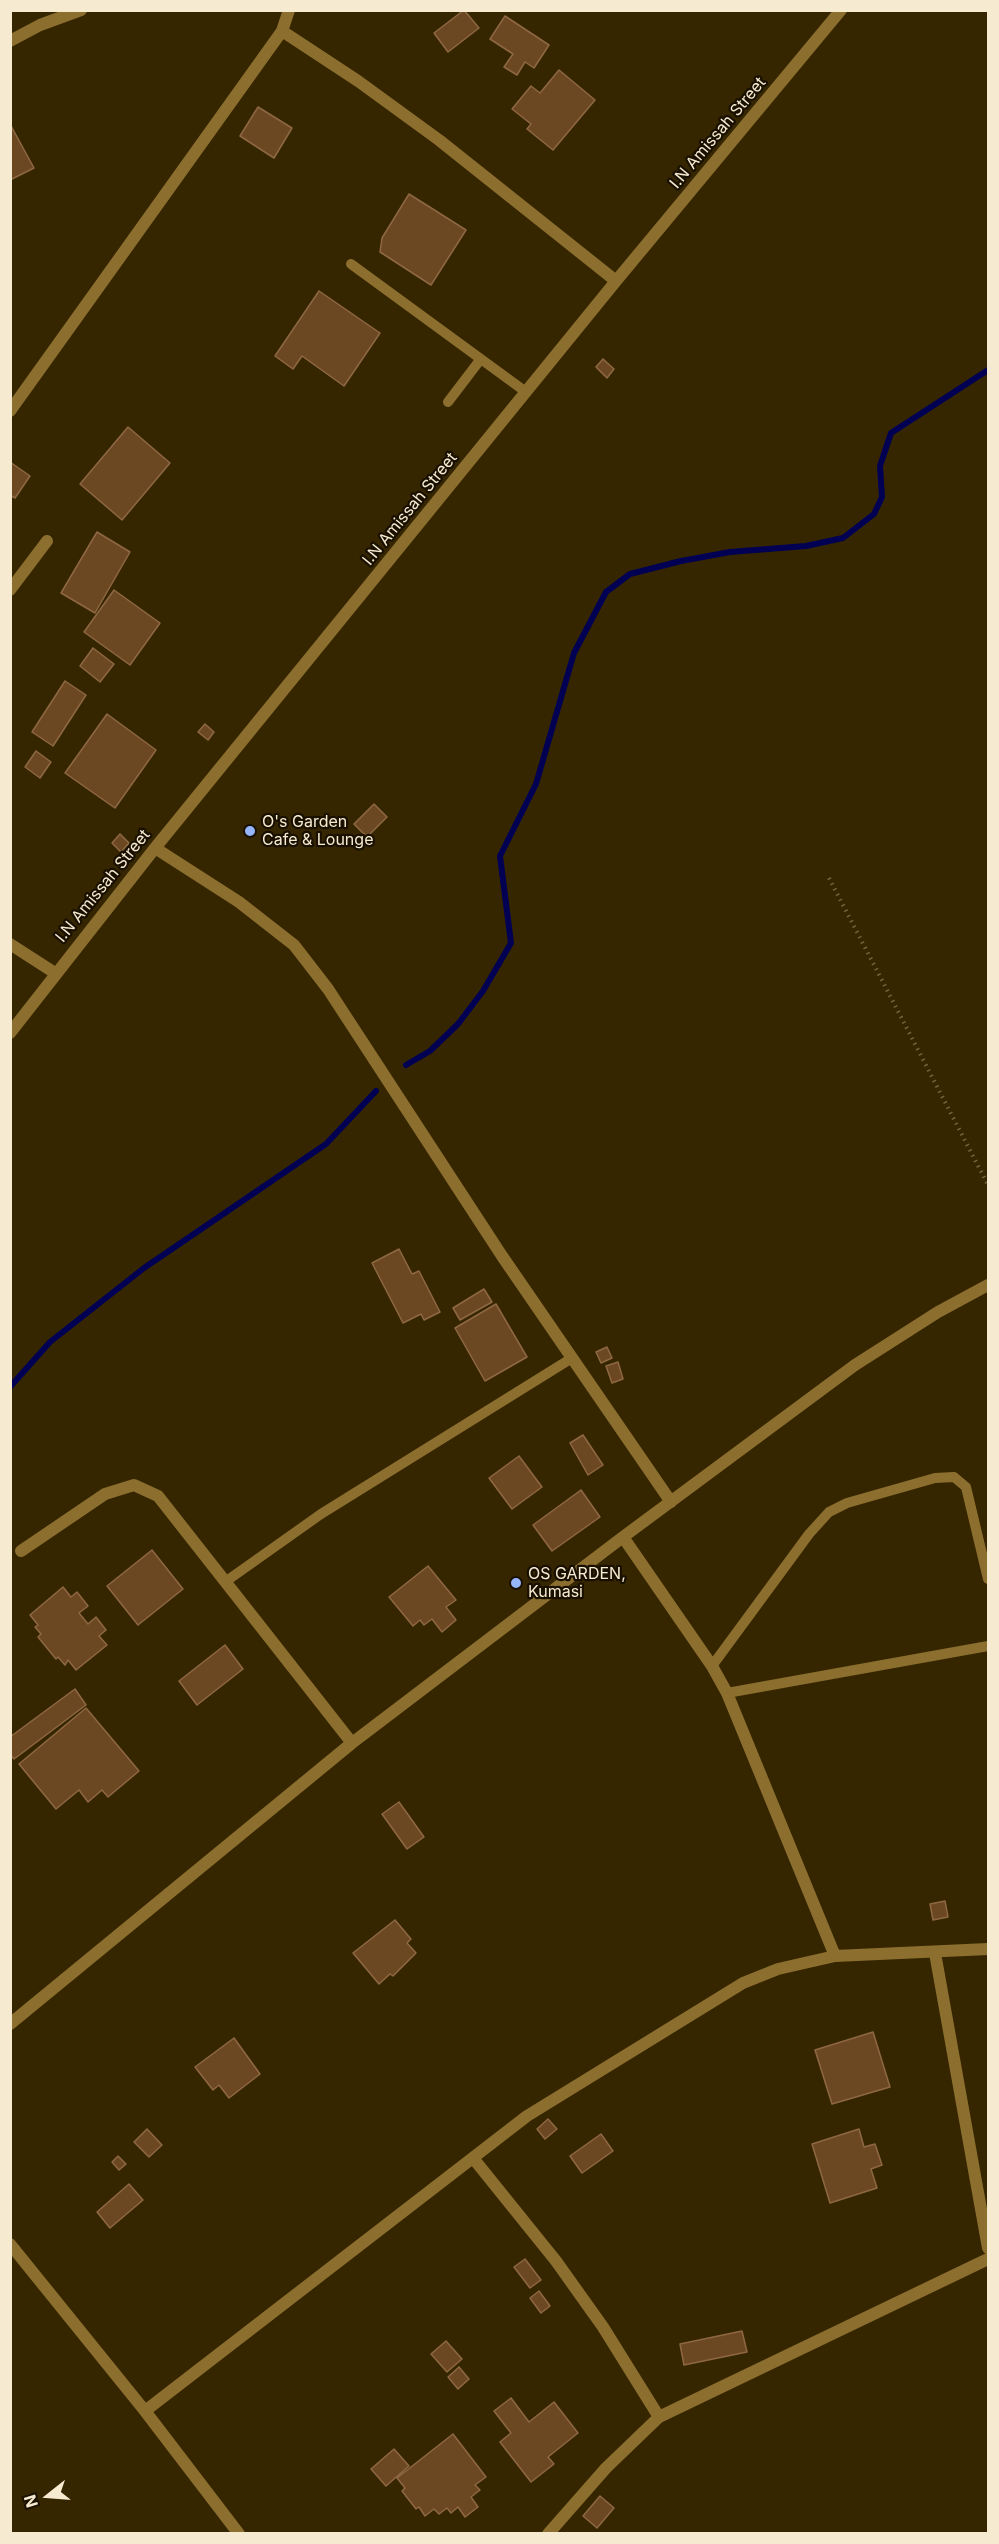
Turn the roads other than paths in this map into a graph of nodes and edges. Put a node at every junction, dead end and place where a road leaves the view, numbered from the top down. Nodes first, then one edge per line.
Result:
1 (81, 10) edge
2 (290, 10) edge
3 (841, 10) edge
4 (282, 31) junction
5 (10, 41) edge
6 (351, 264) dead end
7 (616, 281) junction
8 (480, 360) junction
9 (526, 392) junction
10 (448, 402) dead end
11 (10, 411) edge
12 (47, 541) dead end
13 (10, 590) edge
14 (155, 848) junction
15 (10, 944) edge
16 (55, 973) junction
17 (10, 1033) edge
18 (988, 1285) edge
19 (572, 1358) junction
20 (671, 1502) junction
21 (623, 1537) junction
22 (21, 1551) dead end
23 (988, 1579) edge
24 (225, 1582) junction
25 (988, 1646) edge
26 (712, 1666) junction
27 (727, 1693) junction
28 (352, 1743) junction
29 (988, 1949) edge
30 (935, 1953) junction
31 (835, 1956) junction
32 (10, 2024) edge
33 (472, 2158) junction
34 (10, 2244) edge
35 (988, 2248) edge
36 (988, 2259) edge
37 (145, 2410) junction
38 (659, 2417) junction
39 (239, 2534) edge
40 (548, 2534) edge

1 - 5 street
2 - 4 street
3 - 7 street, I.N Amissah Street
4 - 7 street
4 - 11 street
6 - 8 lane
7 - 9 street, I.N Amissah Street
8 - 9 lane
8 - 10 lane
9 - 14 street, I.N Amissah Street
12 - 13 street
14 - 16 street, I.N Amissah Street
14 - 19 street
15 - 16 street
16 - 17 street, I.N Amissah Street
18 - 20 street
19 - 20 street
19 - 24 lane
20 - 21 street
21 - 26 street
21 - 28 street
22 - 24 street
23 - 26 lane
24 - 28 street
25 - 27 lane
26 - 27 street
27 - 31 street
28 - 32 street
29 - 30 street
30 - 31 street
30 - 35 street
31 - 33 street
33 - 37 street
33 - 38 street
34 - 37 street
36 - 38 street
37 - 39 street
38 - 40 street

